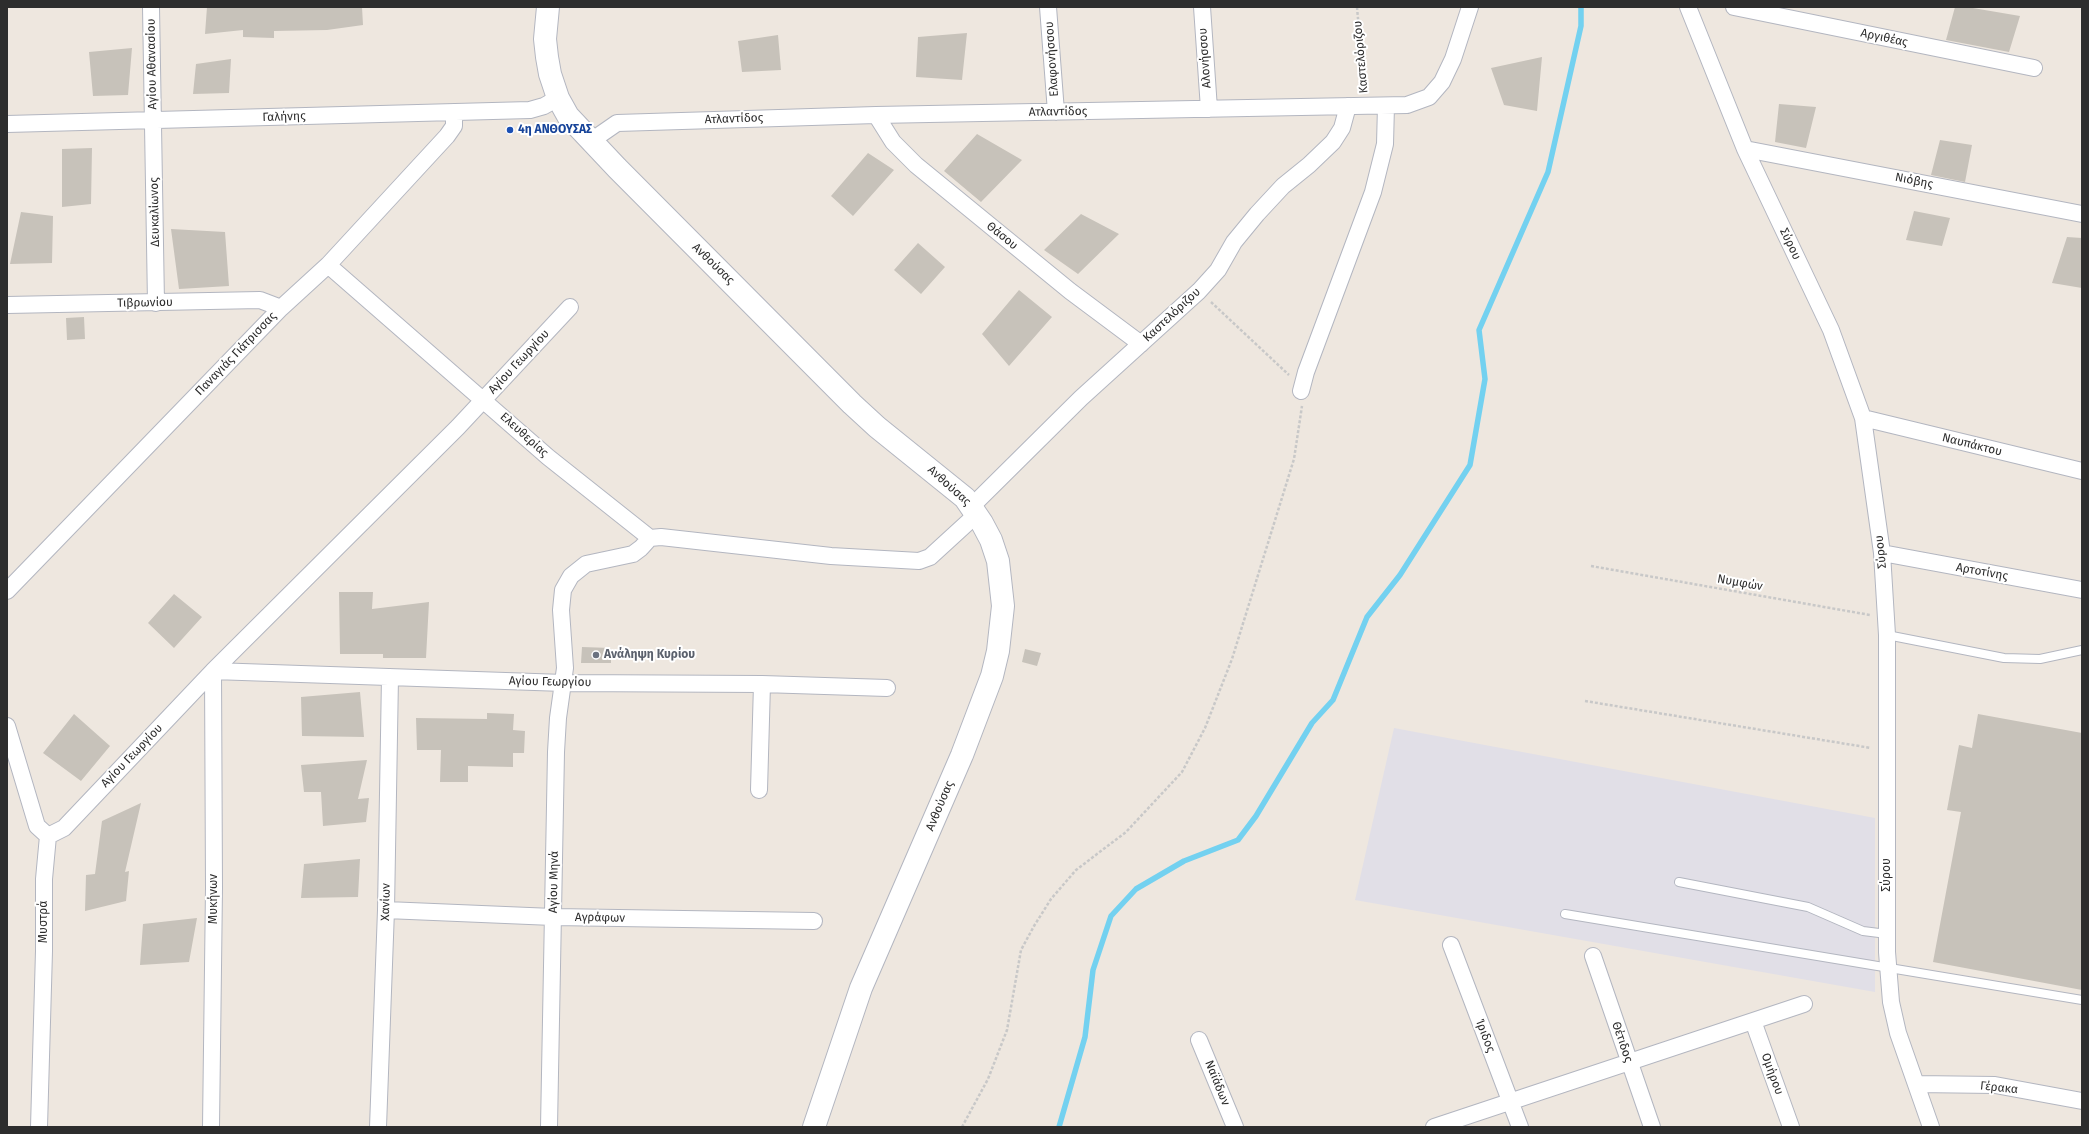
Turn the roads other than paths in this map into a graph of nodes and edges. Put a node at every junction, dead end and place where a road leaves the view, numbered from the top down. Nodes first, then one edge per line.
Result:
1 (151, 7) edge
2 (548, 7) edge
3 (1048, 7) edge
4 (1202, 7) edge
5 (1470, 7) edge
6 (1688, 7) edge
7 (1734, 7) edge
8 (2034, 68) dead end
9 (558, 98) junction
10 (1348, 106) junction
11 (1386, 106) junction
12 (1209, 109) junction
13 (454, 112) junction
14 (1056, 112) junction
15 (876, 115) junction
16 (154, 120) junction
17 (7, 124) edge
18 (591, 141) junction
19 (1745, 149) junction
20 (2082, 214) edge
21 (328, 265) junction
22 (156, 303) junction
23 (7, 305) edge
24 (570, 307) dead end
25 (281, 308) junction
26 (1141, 344) junction
27 (1301, 391) road end
28 (483, 399) junction
29 (1863, 418) junction
30 (2082, 471) edge
31 (974, 510) junction
32 (650, 538) junction
33 (1882, 554) junction
34 (2082, 590) edge
35 (7, 591) edge
36 (1887, 635) junction
37 (2082, 650) edge
38 (214, 671) junction
39 (390, 677) junction
40 (564, 683) junction
41 (762, 684) junction
42 (887, 688) dead end
43 (7, 726) edge
44 (759, 790) dead end
45 (48, 836) junction
46 (1679, 882) dead end
47 (386, 910) junction
48 (1565, 914) dead end
49 (553, 917) junction
50 (814, 921) dead end
51 (1887, 934) junction
52 (1451, 945) dead end
53 (1593, 956) dead end
54 (1888, 966) junction
55 (2082, 1000) edge
56 (1804, 1004) dead end
57 (1753, 1022) junction
58 (1199, 1040) dead end
59 (1629, 1062) junction
60 (1916, 1084) junction
61 (2082, 1101) edge
62 (1510, 1102) junction
63 (39, 1127) edge
64 (211, 1127) edge
65 (378, 1127) edge
66 (550, 1127) edge
67 (814, 1127) edge
68 (1235, 1127) edge
69 (1434, 1127) edge
70 (1520, 1127) edge
71 (1652, 1127) edge
72 (1791, 1127) edge
73 (1931, 1127) edge

1 - 16 street, Αγίου Αθανασίου
2 - 9 street, Ανθούσας
3 - 14 street, Ελαφονήσσου
4 - 12 street, Αλονήσσου
5 - 11 street, Ατλαντίδος
6 - 19 street, Σύρου
7 - 8 street, Αργιθέας
9 - 13 street, Γαλήνης
9 - 18 street, Ανθούσας
10 - 11 street, Ατλαντίδος
10 - 12 street, Ατλαντίδος
10 - 26 street, Καστελόριζου
11 - 27 street
12 - 14 street, Ατλαντίδος
13 - 16 street, Γαλήνης
13 - 21 street, Παναγιάς Γιάτρισσας
14 - 15 street, Ατλαντίδος
15 - 18 street, Ατλαντίδος
15 - 26 street, Θάσου
16 - 17 street, Γαλήνης
16 - 22 street, Δευκαλίωνος
18 - 31 street, Ανθούσας
19 - 20 street, Νιόβης
19 - 29 street, Σύρου
21 - 25 street, Παναγιάς Γιάτρισσας
21 - 28 street, Ελευθερίας
22 - 23 street, Τιβρωνίου
22 - 25 street, Τιβρωνίου
24 - 28 street, Αγίου Γεωργίου
25 - 35 street, Παναγιάς Γιάτρισσας
26 - 31 street, Καστελόριζου
28 - 32 street, Ελευθερίας
28 - 38 street, Αγίου Γεωργίου
29 - 30 street, Ναυπάκτου
29 - 33 street, Σύρου
31 - 32 street, Καστελόριζου
31 - 67 street, Ανθούσας
32 - 40 street, Αγίου Μηνά
33 - 34 street, Αρτοτίνης
33 - 36 street, Σύρου
36 - 37 lane
36 - 51 street, Σύρου
38 - 39 street, Αγίου Γεωργίου
38 - 45 street, Αγίου Γεωργίου
38 - 64 street, Μυκήνων
39 - 40 street, Αγίου Γεωργίου
39 - 47 street, Χανίων
40 - 41 street, Αγίου Γεωργίου
40 - 49 street, Αγίου Μηνά
41 - 42 street, Αγίου Γεωργίου
41 - 44 street
43 - 45 street
45 - 63 street, Μυστρά
46 - 51 lane
47 - 49 street, Αγράφων
47 - 65 street, Χανίων
48 - 54 lane
49 - 50 street, Αγράφων
49 - 66 street, Αγίου Μηνά
51 - 54 street, Σύρου
52 - 62 street, Ίριδος
53 - 59 street, Θέτιδος
54 - 55 lane
54 - 60 street, Σύρου
56 - 57 street
57 - 59 street
57 - 72 street, Ομήρου
58 - 68 street, Ναϊάδων
59 - 62 street
59 - 71 street, Θέτιδος
60 - 61 street, Γέρακα
60 - 73 street, Σύρου
62 - 69 street
62 - 70 street, Ίριδος

